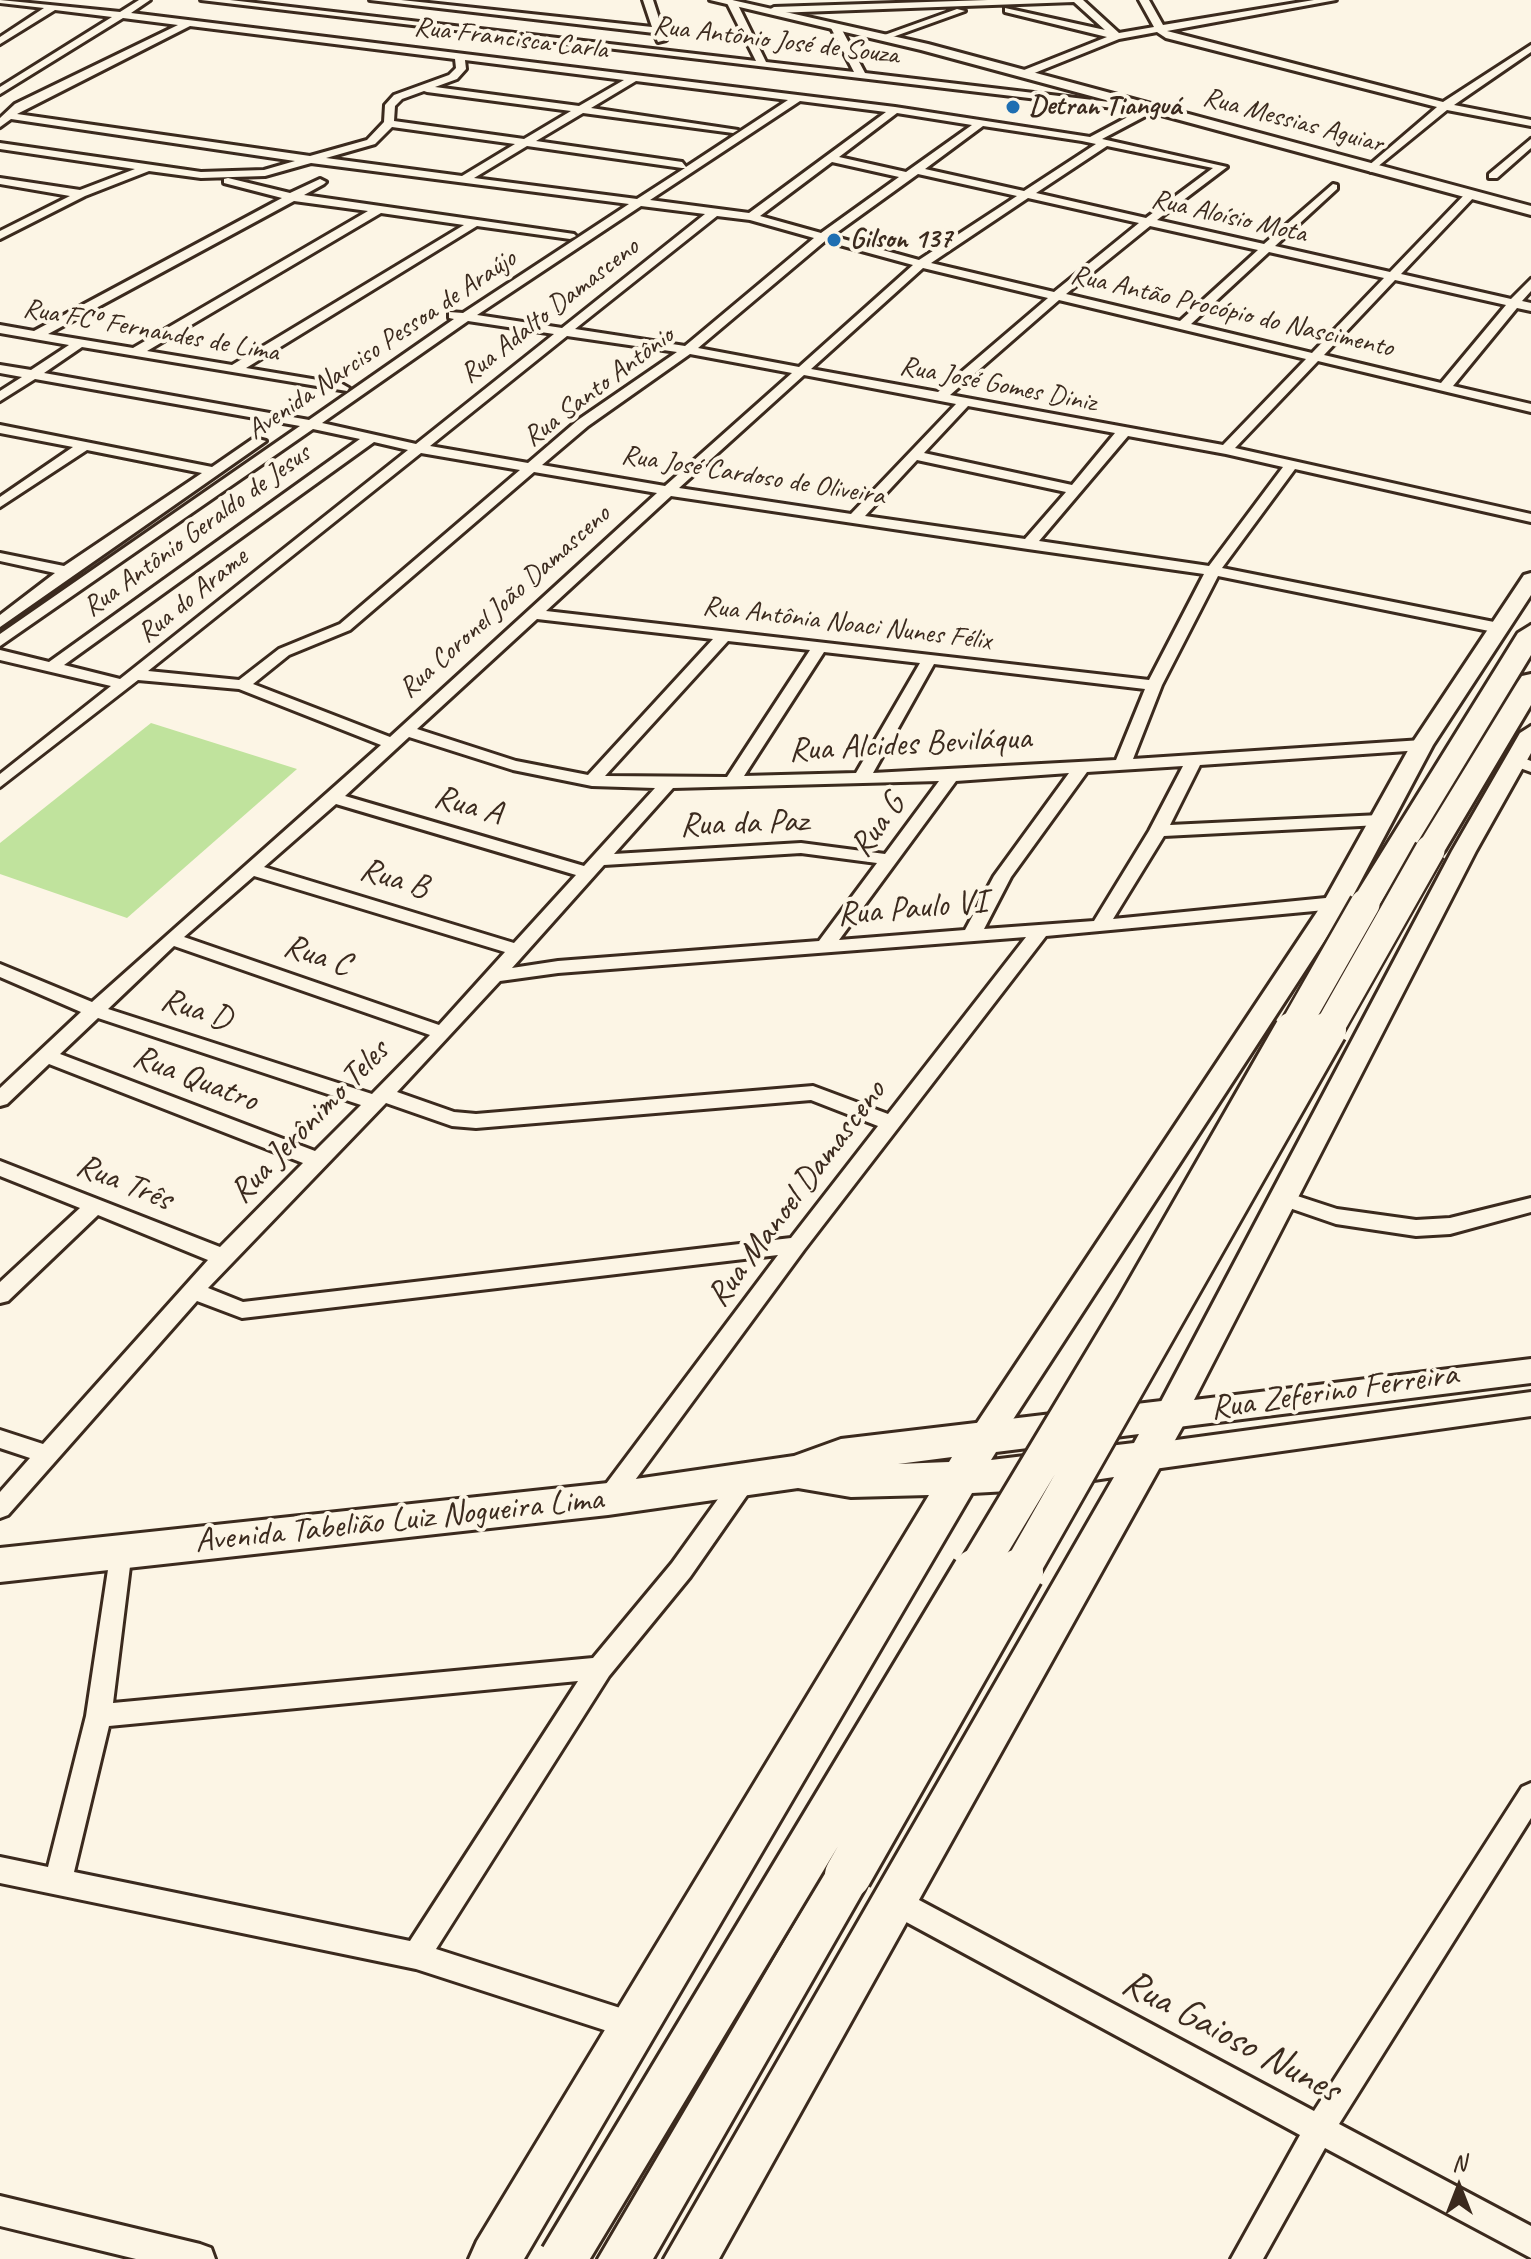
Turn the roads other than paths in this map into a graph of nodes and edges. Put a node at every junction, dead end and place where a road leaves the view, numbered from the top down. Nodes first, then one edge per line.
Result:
1 (0, 0) edge
2 (145, 0) edge
3 (206, 0) edge
4 (340, 0) edge
5 (375, 0) edge
6 (648, 0) edge
7 (716, 0) edge
8 (1074, 0) edge
9 (1091, 0) edge
10 (1144, 0) edge
11 (1331, 0) edge
12 (1312, 1) edge
13 (246, 2) edge
14 (732, 3) junction
15 (425, 4) junction
16 (981, 4) junction
17 (53, 7) junction
18 (774, 8) edge
19 (336, 14) junction
20 (117, 15) junction
21 (401, 21) junction
22 (189, 23) junction
23 (836, 28) junction
24 (1160, 28) junction
25 (658, 31) junction
26 (1131, 33) junction
27 (1117, 36) junction
28 (884, 37) junction
29 (0, 41) edge
30 (1531, 48) edge
31 (664, 52) junction
32 (460, 57) junction
33 (1063, 57) junction
34 (1518, 57) junction
35 (1531, 60) edge
36 (1078, 62) junction
37 (762, 63) junction
38 (1036, 73) junction
39 (860, 74) junction
40 (634, 78) junction
41 (423, 88) junction
42 (0, 91) edge
43 (791, 97) junction
44 (1445, 106) junction
45 (583, 108) junction
46 (1150, 109) junction
47 (895, 110) junction
48 (12, 116) junction
49 (982, 122) junction
50 (389, 123) junction
51 (1531, 123) edge
52 (0, 124) edge
53 (733, 130) junction
54 (1092, 140) junction
55 (529, 141) junction
56 (1106, 142) junction
57 (1531, 142) edge
58 (0, 146) edge
59 (1518, 154) junction
60 (1531, 156) edge
61 (290, 157) junction
62 (828, 158) junction
63 (313, 160) junction
64 (682, 165) junction
65 (146, 168) junction
66 (1371, 169) junction
67 (912, 173) junction
68 (201, 175) junction
69 (1493, 176) dead end
70 (466, 178) junction
71 (0, 181) edge
72 (320, 182) dead end
73 (1333, 187) dead end
74 (81, 194) junction
75 (1471, 194) junction
76 (1025, 196) junction
77 (291, 197) junction
78 (633, 201) junction
79 (380, 209) junction
80 (1531, 211) edge
81 (715, 212) junction
82 (751, 217) junction
83 (1147, 222) junction
84 (475, 223) junction
85 (2, 234) edge
86 (570, 236) junction
87 (824, 236) junction
88 (1266, 250) junction
89 (921, 264) junction
90 (1390, 278) junction
91 (1531, 283) edge
92 (1057, 296) junction
93 (1516, 304) junction
94 (1531, 307) edge
95 (459, 316) junction
96 (1183, 325) junction
97 (0, 329) edge
98 (565, 330) junction
99 (36, 335) junction
100 (80, 343) junction
101 (688, 350) junction
102 (136, 352) junction
103 (1313, 356) junction
104 (0, 369) edge
105 (235, 369) junction
106 (801, 372) junction
107 (35, 375) junction
108 (1445, 387) junction
109 (342, 388) junction
110 (0, 397) edge
111 (939, 398) junction
112 (964, 403) junction
113 (1531, 408) edge
114 (292, 420) junction
115 (309, 423) junction
116 (0, 429) edge
117 (279, 429) dead end
118 (1123, 433) junction
119 (265, 437) dead end
120 (371, 438) junction
121 (87, 444) junction
122 (416, 448) junction
123 (1226, 450) junction
124 (912, 455) junction
125 (1291, 465) junction
126 (532, 467) junction
127 (212, 471) junction
128 (1077, 490) junction
129 (668, 491) junction
130 (0, 503) edge
131 (855, 518) junction
132 (1531, 518) edge
133 (1028, 545) junction
134 (0, 557) edge
135 (67, 571) junction
136 (1213, 571) junction
137 (1531, 579) edge
138 (535, 614) junction
139 (0, 622) edge
140 (1499, 628) junction
141 (1531, 633) edge
142 (724, 636) junction
143 (820, 646) junction
144 (1, 651) edge
145 (929, 660) junction
146 (52, 667) junction
147 (130, 679) junction
148 (1531, 682) edge
149 (242, 685) junction
150 (1154, 685) junction
151 (406, 731) junction
152 (1531, 733) edge
153 (391, 743) junction
154 (1422, 745) junction
155 (1195, 759) junction
156 (1523, 763) edge
157 (1122, 765) junction
158 (1082, 767) junction
159 (951, 776) junction
160 (861, 779) junction
161 (592, 781) junction
162 (0, 782) edge
163 (732, 782) junction
164 (668, 783) junction
165 (333, 798) junction
166 (1380, 820) junction
167 (1158, 831) junction
168 (892, 860) junction
169 (592, 866) junction
170 (251, 869) junction
171 (1350, 903) junction
172 (1100, 926) junction
173 (1041, 930) junction
174 (972, 935) junction
175 (171, 939) junction
176 (823, 949) junction
177 (518, 950) junction
178 (0, 970) edge
179 (495, 976) junction
180 (95, 1011) junction
181 (443, 1033) junction
182 (47, 1056) junction
183 (379, 1098) junction
184 (0, 1099) edge
185 (891, 1123) junction
186 (319, 1161) junction
187 (0, 1168) edge
188 (1282, 1198) junction
189 (96, 1205) junction
190 (1531, 1205) edge
191 (797, 1245) junction
192 (223, 1257) junction
193 (194, 1291) junction
194 (0, 1295) edge
195 (1531, 1371) edge
196 (1466, 1376) junction
197 (1531, 1404) edge
198 (1485, 1409) junction
199 (1170, 1415) junction
200 (986, 1435) junction
201 (0, 1439) edge
202 (47, 1454) junction
203 (1147, 1457) junction
204 (797, 1472) junction
205 (959, 1478) junction
206 (744, 1481) junction
207 (608, 1499) junction
208 (0, 1508) edge
209 (120, 1550) junction
210 (0, 1565) edge
211 (600, 1668) junction
212 (99, 1716) junction
213 (1531, 1795) edge
214 (0, 1870) edge
215 (58, 1881) junction
216 (894, 1901) junction
217 (416, 1956) junction
218 (632, 2025) junction
219 (1319, 2130) junction
220 (0, 2211) edge
221 (1531, 2243) edge
222 (200, 2259) edge
223 (495, 2259) edge
224 (563, 2259) edge
225 (624, 2259) edge
226 (690, 2259) edge
227 (1246, 2259) edge

1 - 17 street, Rua Francisca Carla
2 - 20 street
3 - 13 street, Rua Antônio José de Souza
4 - 19 street
5 - 15 street
6 - 25 street
7 - 14 street, Rua Messias Aguiar
8 - 16 street
8 - 27 street
9 - 26 street
10 - 24 street
11 - 12 street
12 - 24 street
13 - 19 street, Rua Antônio José de Souza
14 - 18 street, Rua Messias Aguiar
14 - 37 street
15 - 21 street
15 - 25 street
16 - 18 street
16 - 27 street
16 - 28 street
17 - 20 street, Rua Francisca Carla
17 - 29 street
18 - 23 street, Rua Messias Aguiar
19 - 21 street, Rua Antônio José de Souza
20 - 22 street, Rua Francisca Carla
20 - 42 street
21 - 31 street, Rua Antônio José de Souza
22 - 32 street, Rua Francisca Carla
22 - 48 street
23 - 28 street, Rua Messias Aguiar
23 - 39 street
24 - 26 street
24 - 44 street
25 - 31 street
26 - 27 street
26 - 36 street
27 - 33 street
28 - 38 street, Rua Messias Aguiar
30 - 34 street
31 - 37 street, Rua Antônio José de Souza
32 - 40 street, Rua Francisca Carla
32 - 41 street
33 - 36 street
33 - 38 street
34 - 35 street
34 - 44 street
36 - 38 street
37 - 39 street, Rua Antônio José de Souza
38 - 46 street, Rua Messias Aguiar
39 - 46 street, Rua Antônio José de Souza
40 - 43 street, Rua Francisca Carla
40 - 45 street
41 - 45 street
41 - 50 street
43 - 47 street, Rua Francisca Carla
43 - 53 street, Avenida Narciso Pessoa de Araújo
43 - 78 street, Avenida Narciso Pessoa de Araújo
44 - 51 street
44 - 66 street
45 - 53 street
45 - 55 street
46 - 54 street
46 - 66 street, Rua Messias Aguiar
47 - 49 street, Rua Francisca Carla
47 - 62 street
48 - 52 street
48 - 61 street, Rua Antão Procópio do Nascimento
49 - 54 street, Rua Francisca Carla
49 - 67 street, Rua Santo Antônio
50 - 55 street
50 - 63 street
53 - 64 street, Avenida Narciso Pessoa de Araújo
54 - 56 street, Rua Francisca Carla
55 - 64 street
55 - 70 street
56 - 76 street, Rua Coronel João Damasceno
56 - 83 street, Rua Francisca Carla
57 - 59 street
58 - 65 street
59 - 60 street
59 - 69 street
61 - 63 street, Rua Antão Procópio do Nascimento
61 - 68 street
62 - 67 street, Rua Aloísio Mota
62 - 82 street
63 - 68 street
63 - 70 street, Rua Antão Procópio do Nascimento
64 - 78 street, Avenida Narciso Pessoa de Araújo
65 - 68 street
65 - 74 street
66 - 75 street, Rua Messias Aguiar
67 - 76 street, Rua Aloísio Mota
67 - 87 street, Rua Santo Antônio
68 - 77 street
70 - 78 street, Rua Antão Procópio do Nascimento
71 - 74 street
72 - 77 street
73 - 88 street
74 - 85 street
75 - 80 street, Rua Messias Aguiar
75 - 90 street
76 - 83 street, Rua Aloísio Mota
76 - 89 street, Rua Coronel João Damasceno
77 - 79 street
77 - 99 street
78 - 81 street, Rua Antão Procópio do Nascimento
78 - 86 street, Avenida Narciso Pessoa de Araújo
78 - 95 street, Avenida Narciso Pessoa de Araújo
79 - 84 street
79 - 102 street
81 - 82 street, Rua Antão Procópio do Nascimento
81 - 98 street, Rua Adalto Damasceno
82 - 87 street, Rua Antão Procópio do Nascimento
83 - 88 street, Rua Aloísio Mota
83 - 92 street
84 - 86 street
84 - 105 street
86 - 95 street, Avenida Narciso Pessoa de Araújo
87 - 89 street, Rua Antão Procópio do Nascimento
87 - 101 street, Rua Santo Antônio
88 - 90 street, Rua Aloísio Mota
88 - 96 street
89 - 92 street, Rua Antão Procópio do Nascimento
89 - 106 street, Rua Coronel João Damasceno
90 - 93 street, Rua Aloísio Mota
90 - 103 street
91 - 93 street
92 - 96 street, Rua Antão Procópio do Nascimento
92 - 111 street
93 - 94 street, Rua Aloísio Mota
93 - 108 street
95 - 98 street, Rua José Gomes Diniz
95 - 109 street, Avenida Narciso Pessoa de Araújo
95 - 115 street, Avenida Narciso Pessoa de Araújo
96 - 103 street, Rua Antão Procópio do Nascimento
97 - 99 street, Rua FCº Fernandes de Lima
98 - 101 street, Rua José Gomes Diniz
98 - 122 street, Rua Adalto Damasceno
99 - 100 street, Rua FCº Fernandes de Lima
100 - 102 street, Rua FCº Fernandes de Lima
100 - 107 street
101 - 106 street, Rua José Gomes Diniz
101 - 126 street, Rua Santo Antônio
102 - 105 street, Rua FCº Fernandes de Lima
103 - 108 street, Rua Antão Procópio do Nascimento
103 - 123 street
104 - 107 street, Rua José Cardoso de Oliveira
105 - 109 street, Rua FCº Fernandes de Lima
106 - 111 street, Rua José Gomes Diniz
106 - 129 street, Rua Coronel João Damasceno
107 - 110 street
107 - 114 street, Rua José Cardoso de Oliveira
108 - 113 street, Rua Antão Procópio do Nascimento
109 - 114 street, Avenida Narciso Pessoa de Araújo
111 - 112 street, Rua José Gomes Diniz
112 - 118 street, Rua José Gomes Diniz
112 - 124 street
114 - 115 street, Rua José Cardoso de Oliveira
114 - 117 street, Avenida Narciso Pessoa de Araújo
115 - 120 street, Rua José Cardoso de Oliveira
115 - 144 street, Avenida Narciso Pessoa de Araújo
116 - 121 street
118 - 123 street, Rua José Gomes Diniz
118 - 128 street
119 - 127 street, Avenida Narciso Pessoa de Araújo
120 - 122 street, Rua José Cardoso de Oliveira
120 - 146 street, Rua Antônio Geraldo de Jesus
121 - 127 street
121 - 130 street
122 - 126 street, Rua José Cardoso de Oliveira
122 - 147 street, Rua do Arame
123 - 125 street, Rua José Gomes Diniz
124 - 128 street
124 - 131 street
125 - 132 street, Rua José Gomes Diniz
125 - 136 street
126 - 129 street, Rua José Cardoso de Oliveira
126 - 149 street, Rua Santo Antônio
127 - 135 street, Avenida Narciso Pessoa de Araújo
128 - 133 street
129 - 131 street, Rua José Cardoso de Oliveira
129 - 138 street, Rua Coronel João Damasceno
131 - 133 street, Rua José Cardoso de Oliveira
133 - 136 street, Rua José Cardoso de Oliveira
134 - 135 street
135 - 139 street, Avenida Narciso Pessoa de Araújo
136 - 140 street, Rua José Cardoso de Oliveira
136 - 150 street
137 - 140 main road
138 - 142 street, Rua Antônia Noaci Nunes Félix
138 - 151 street, Rua Coronel João Damasceno
140 - 154 main road
141 - 171 highway
142 - 143 street, Rua Antônia Noaci Nunes Félix
142 - 161 street
143 - 145 street, Rua Antônia Noaci Nunes Félix
143 - 163 street
144 - 146 street
145 - 150 street, Rua Antônia Noaci Nunes Félix
145 - 160 street
146 - 147 street
147 - 149 street
147 - 162 street, Rua do Arame
148 - 225 highway, bridge
149 - 153 street
150 - 157 street
151 - 153 street, Rua Coronel João Damasceno
151 - 161 street, Rua Alcides Beviláqua
152 - 156 main road
153 - 165 street, Rua Coronel João Damasceno
154 - 155 street, Rua Alcides Beviláqua
154 - 166 main road
155 - 157 street, Rua Alcides Beviláqua
155 - 167 street
156 - 188 main road
157 - 158 street, Rua Alcides Beviláqua
158 - 159 street, Rua Alcides Beviláqua
158 - 174 street
159 - 160 street, Rua Alcides Beviláqua
159 - 168 street, Rua G
160 - 163 street, Rua Alcides Beviláqua
161 - 164 street, Rua Alcides Beviláqua
163 - 164 street, Rua Alcides Beviláqua
164 - 169 street, Rua Jerônimo Teles
165 - 169 street, Rua A
165 - 170 street, Rua Coronel João Damasceno
166 - 167 street
166 - 171 main road
167 - 172 street
168 - 169 street, Rua da Paz
168 - 176 street, Rua G
169 - 177 street, Rua Jerônimo Teles
170 - 175 street, Rua Coronel João Damasceno
170 - 177 street, Rua B
171 - 172 street, Rua Paulo VI
171 - 200 main road
171 - 224 highway, bridge
172 - 173 street, Rua Paulo VI
173 - 174 street, Rua Paulo VI
173 - 185 street, Rua Manoel Damasceno
174 - 176 street, Rua Paulo VI
175 - 180 street, Rua Coronel João Damasceno
175 - 181 street, Rua C
176 - 179 street, Rua Paulo VI
177 - 179 street, Rua Jerônimo Teles
178 - 180 street, Rua D
179 - 181 street, Rua Jerônimo Teles
180 - 182 street, Rua Coronel João Damasceno
180 - 183 street, Rua D
181 - 183 street, Rua Jerônimo Teles
182 - 184 street, Rua Coronel João Damasceno
182 - 186 street, Rua Quatro
183 - 185 street, Rua D
183 - 186 street, Rua Jerônimo Teles
185 - 191 street, Rua Manoel Damasceno
186 - 192 street, Rua Jerônimo Teles
187 - 189 street, Rua Três
188 - 190 street
188 - 199 main road
189 - 192 street, Rua Três
189 - 194 street
191 - 193 street
191 - 207 street, Rua Manoel Damasceno
192 - 193 street, Rua Jerônimo Teles
193 - 202 street, Rua Jerônimo Teles
195 - 196 main road, Rua Zeferino Ferreira
196 - 198 main road
196 - 199 main road, Rua Zeferino Ferreira
197 - 198 main road, Rua Zeferino Ferreira
198 - 203 main road, Rua Zeferino Ferreira
199 - 200 highway, Avenida Tabelião Luiz Nogueira Lima
199 - 203 highway
200 - 204 highway, Avenida Tabelião Luiz Nogueira Lima
200 - 205 highway
201 - 202 street
202 - 208 street, Rua Jerônimo Teles
203 - 205 highway, Avenida Tabelião Luiz Nogueira Lima
203 - 216 highway
204 - 205 highway, Avenida Tabelião Luiz Nogueira Lima
204 - 206 highway, Avenida Tabelião Luiz Nogueira Lima
205 - 218 highway
206 - 207 highway, Avenida Tabelião Luiz Nogueira Lima
206 - 211 street
207 - 209 highway, Avenida Tabelião Luiz Nogueira Lima
209 - 210 highway, Avenida Tabelião Luiz Nogueira Lima
209 - 212 street
211 - 212 street
211 - 217 street
212 - 215 street
213 - 219 street
214 - 215 street
215 - 217 street
216 - 219 street, Rua Gaioso Nunes
216 - 226 highway
217 - 218 street
218 - 223 highway
219 - 221 street, Rua Gaioso Nunes
219 - 227 street
220 - 222 street

